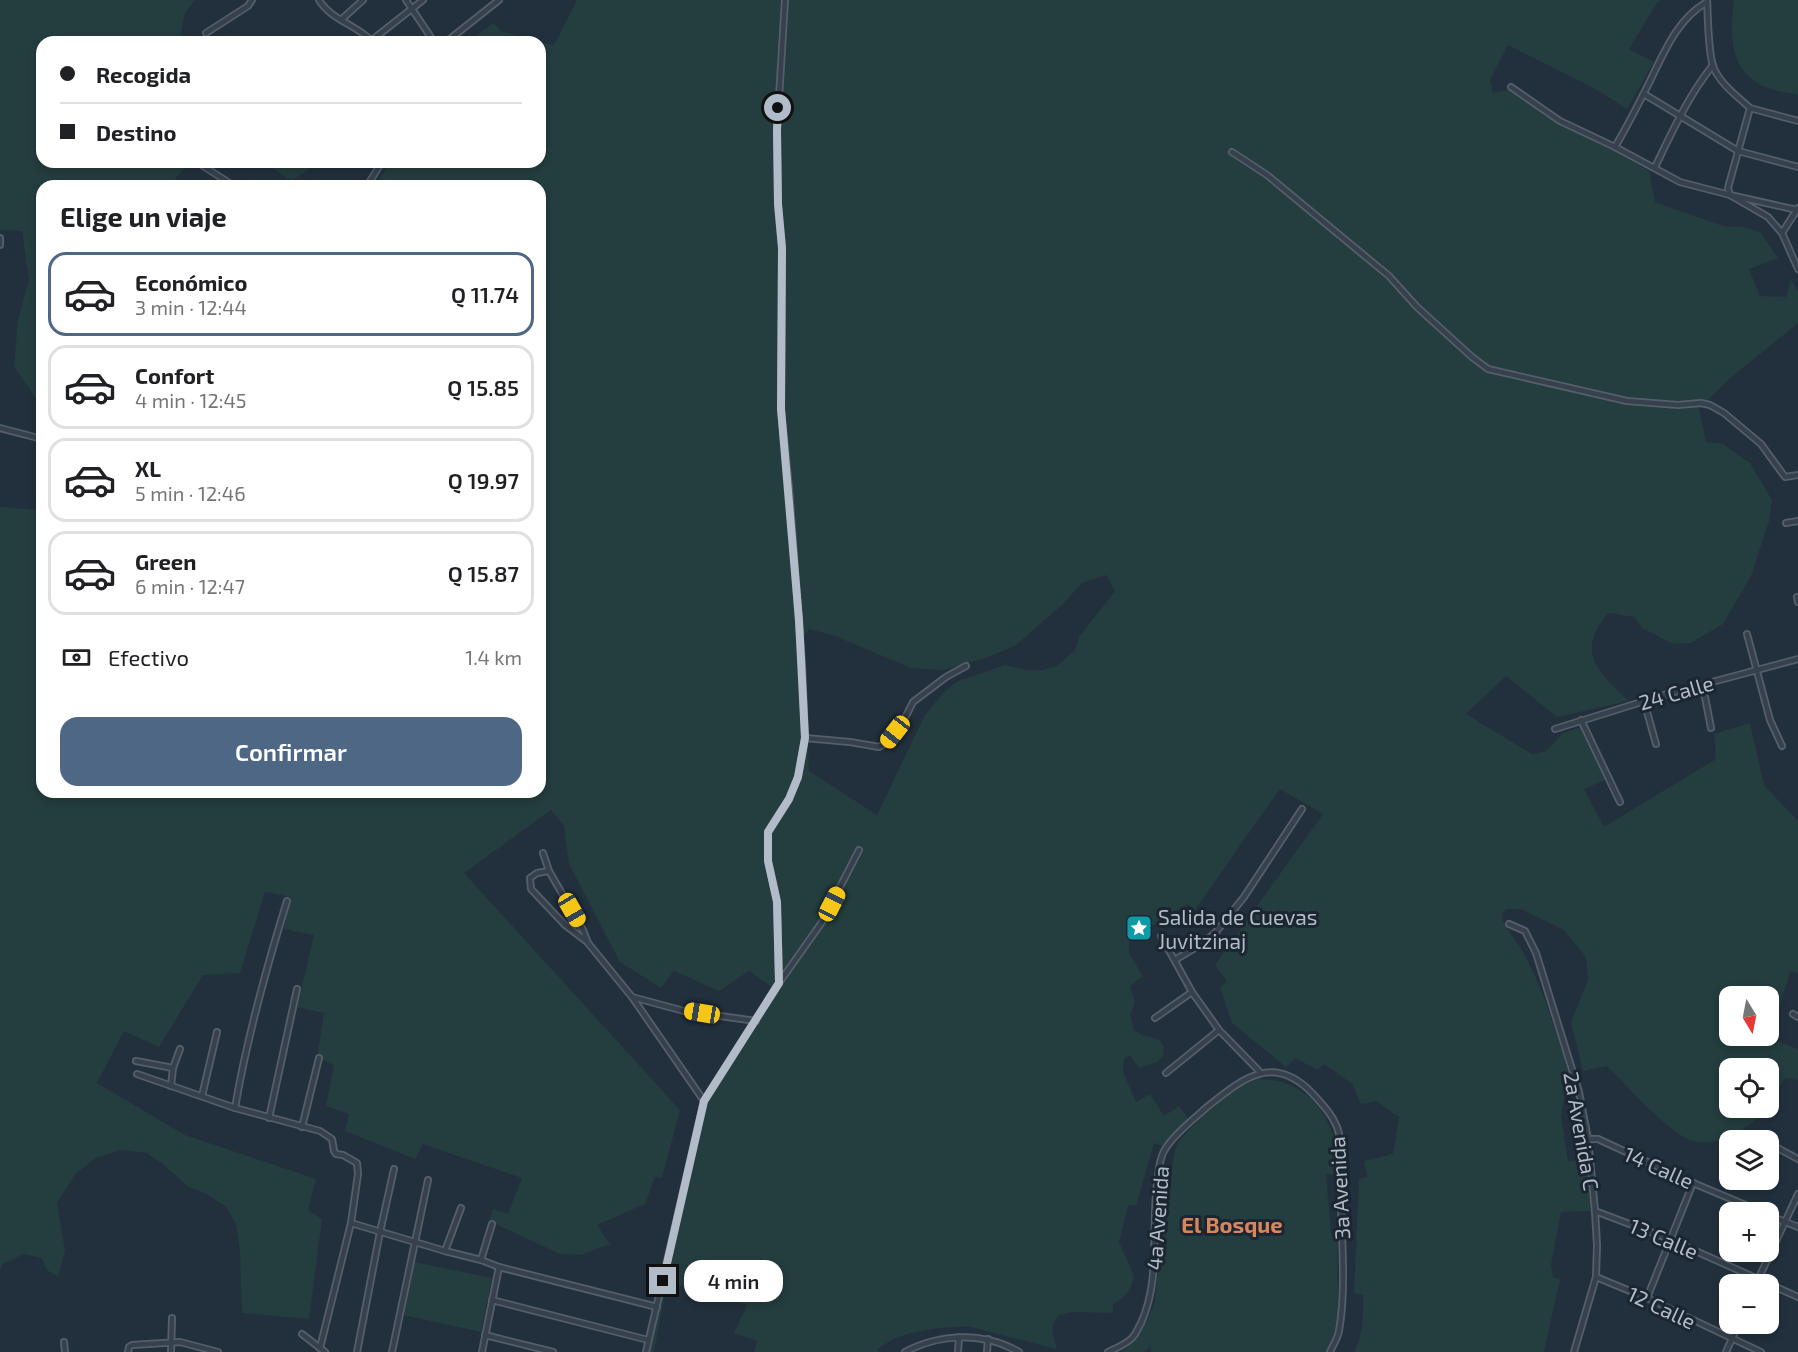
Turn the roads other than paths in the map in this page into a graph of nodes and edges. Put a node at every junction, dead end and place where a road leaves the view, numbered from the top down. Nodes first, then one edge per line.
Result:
1 (252, 0) edge
2 (319, 0) edge
3 (363, 0) edge
4 (406, 0) edge
5 (423, 0) edge
6 (498, 0) edge
7 (785, 0) edge
8 (1707, 1) edge
9 (412, 9) junction
10 (342, 20) junction
11 (206, 33) dead end
12 (367, 36) edge
13 (379, 36) edge
14 (430, 36) edge
15 (453, 36) edge
16 (1713, 65) junction
17 (1511, 87) dead end
18 (1644, 94) junction
19 (1750, 108) junction
20 (1679, 116) junction
21 (1798, 121) edge
22 (1615, 147) junction
23 (1738, 151) junction
24 (1232, 152) dead end
25 (1655, 167) junction
26 (1798, 167) edge
27 (206, 168) edge
28 (225, 180) edge
29 (1730, 195) junction
30 (1797, 209) edge
31 (1782, 233) junction
32 (0, 238) edge
33 (0, 245) edge
34 (1798, 269) edge
35 (0, 428) edge
36 (36, 437) edge
37 (1798, 475) edge
38 (1798, 520) edge
39 (1786, 524) dead end
40 (1747, 634) dead end
41 (1798, 659) edge
42 (966, 666) dead end
43 (1756, 670) junction
44 (1698, 685) junction
45 (1644, 701) junction
46 (1581, 720) junction
47 (1711, 728) dead end
48 (1555, 729) dead end
49 (805, 738) junction
50 (1656, 744) dead end
51 (1782, 746) dead end
52 (1620, 802) dead end
53 (1302, 809) dead end
54 (859, 850) dead end
55 (543, 853) dead end
56 (549, 871) junction
57 (287, 901) dead end
58 (1509, 924) dead end
59 (1161, 936) dead end
60 (588, 943) junction
61 (1175, 960) junction
62 (779, 983) junction
63 (297, 989) dead end
64 (1192, 992) junction
65 (632, 997) junction
66 (1155, 1018) dead end
67 (756, 1021) junction
68 (1219, 1030) junction
69 (217, 1032) dead end
70 (180, 1049) dead end
71 (319, 1058) dead end
72 (136, 1061) dead end
73 (173, 1068) junction
74 (1166, 1073) dead end
75 (137, 1074) dead end
76 (1258, 1074) junction
77 (171, 1086) junction
78 (202, 1096) junction
79 (704, 1101) junction
80 (235, 1108) junction
81 (269, 1118) junction
82 (302, 1127) junction
83 (1588, 1139) junction
84 (1779, 1149) edge
85 (1798, 1159) edge
86 (394, 1169) dead end
87 (428, 1180) dead end
88 (1694, 1183) junction
89 (1798, 1194) edge
90 (1739, 1202) edge
91 (461, 1208) dead end
92 (1595, 1211) junction
93 (1779, 1219) edge
94 (1786, 1222) junction
95 (351, 1223) junction
96 (492, 1224) dead end
97 (1798, 1227) edge
98 (380, 1232) junction
99 (1669, 1239) junction
100 (416, 1242) junction
101 (445, 1251) junction
102 (481, 1260) junction
103 (499, 1268) junction
104 (1741, 1274) edge
105 (1761, 1274) edge
106 (1596, 1277) junction
107 (1779, 1290) edge
108 (1798, 1297) edge
109 (1647, 1298) junction
110 (492, 1300) junction
111 (657, 1307) junction
112 (172, 1318) dead end
113 (302, 1334) dead end
114 (1734, 1334) edge
115 (485, 1335) junction
116 (959, 1337) junction
117 (988, 1339) junction
118 (1732, 1339) junction
119 (648, 1340) junction
120 (64, 1342) dead end
121 (171, 1343) junction
122 (320, 1348) junction
123 (128, 1351) edge
124 (65, 1352) edge
125 (171, 1352) edge
126 (218, 1352) edge
127 (326, 1352) edge
128 (357, 1352) edge
129 (392, 1352) edge
130 (482, 1352) edge
131 (553, 1352) edge
132 (646, 1352) edge
133 (905, 1352) edge
134 (958, 1352) edge
135 (987, 1352) edge
136 (1019, 1352) edge
137 (1108, 1352) edge
138 (1330, 1352) edge
139 (1574, 1352) edge
140 (1726, 1352) edge
141 (1761, 1352) edge

1 - 11 street
2 - 10 street
3 - 10 street
4 - 9 street
5 - 9 street
6 - 15 street
7 - 49 street
8 - 16 street
8 - 18 street
9 - 13 street
9 - 14 street
10 - 12 street
16 - 19 street
16 - 20 street
17 - 22 street
18 - 20 street
18 - 22 street
19 - 21 street
19 - 23 street
20 - 23 street
20 - 25 street
22 - 25 street
23 - 26 street
23 - 29 street
24 - 37 street
25 - 29 street
27 - 28 street
29 - 30 street
29 - 31 street
30 - 31 street
31 - 34 street
32 - 33 street
35 - 36 street
38 - 39 street
40 - 43 street
41 - 43 street, 24 Calle
42 - 49 street
43 - 44 street, 24 Calle
43 - 51 street
44 - 45 street, 24 Calle
44 - 47 street
45 - 46 street, 24 Calle
45 - 50 street
46 - 48 street, 24 Calle
46 - 52 street
49 - 62 street
53 - 61 street
54 - 62 street
55 - 56 street
56 - 60 street
56 - 60 street
57 - 80 street
58 - 83 street, 2a Avenida C
59 - 61 street
60 - 65 street
61 - 64 street
62 - 67 street
63 - 81 street
64 - 66 street
64 - 68 street
65 - 67 street
65 - 79 street
67 - 79 street
68 - 74 street
68 - 76 street
69 - 78 street
70 - 73 street
71 - 82 street
72 - 73 street
73 - 77 street
75 - 77 street
76 - 137 street, 4a Avenida
76 - 138 street, 3a Avenida
77 - 78 street
78 - 80 street
79 - 111 street
80 - 81 street
81 - 82 street
82 - 95 street
83 - 88 street, 14 Calle
83 - 92 street, 2a Avenida C
84 - 85 street
86 - 98 street
87 - 100 street
88 - 90 street, 14 Calle
88 - 99 street
89 - 94 street
91 - 101 street
92 - 99 street, 13 Calle
92 - 106 street, 2a Avenida C
93 - 94 street
94 - 97 street
94 - 105 street
95 - 98 street
95 - 122 street
96 - 102 street
98 - 100 street
98 - 128 street
99 - 104 street, 13 Calle
99 - 109 street
100 - 101 street
100 - 129 street
101 - 102 street
102 - 103 street
103 - 110 street
103 - 111 street
106 - 109 street, 12 Calle
106 - 139 street, 2a Avenida C
107 - 108 street, 13 Calle
109 - 118 street, 12 Calle
110 - 115 street
110 - 119 street
111 - 119 street
112 - 121 street
113 - 122 street
114 - 118 street
115 - 130 street
115 - 131 street
116 - 117 street
116 - 133 street
116 - 134 street
117 - 135 street
117 - 136 street
118 - 140 street
118 - 141 street, 12 Calle
119 - 132 street
120 - 124 street
121 - 123 street
121 - 125 street
121 - 126 street
122 - 127 street

